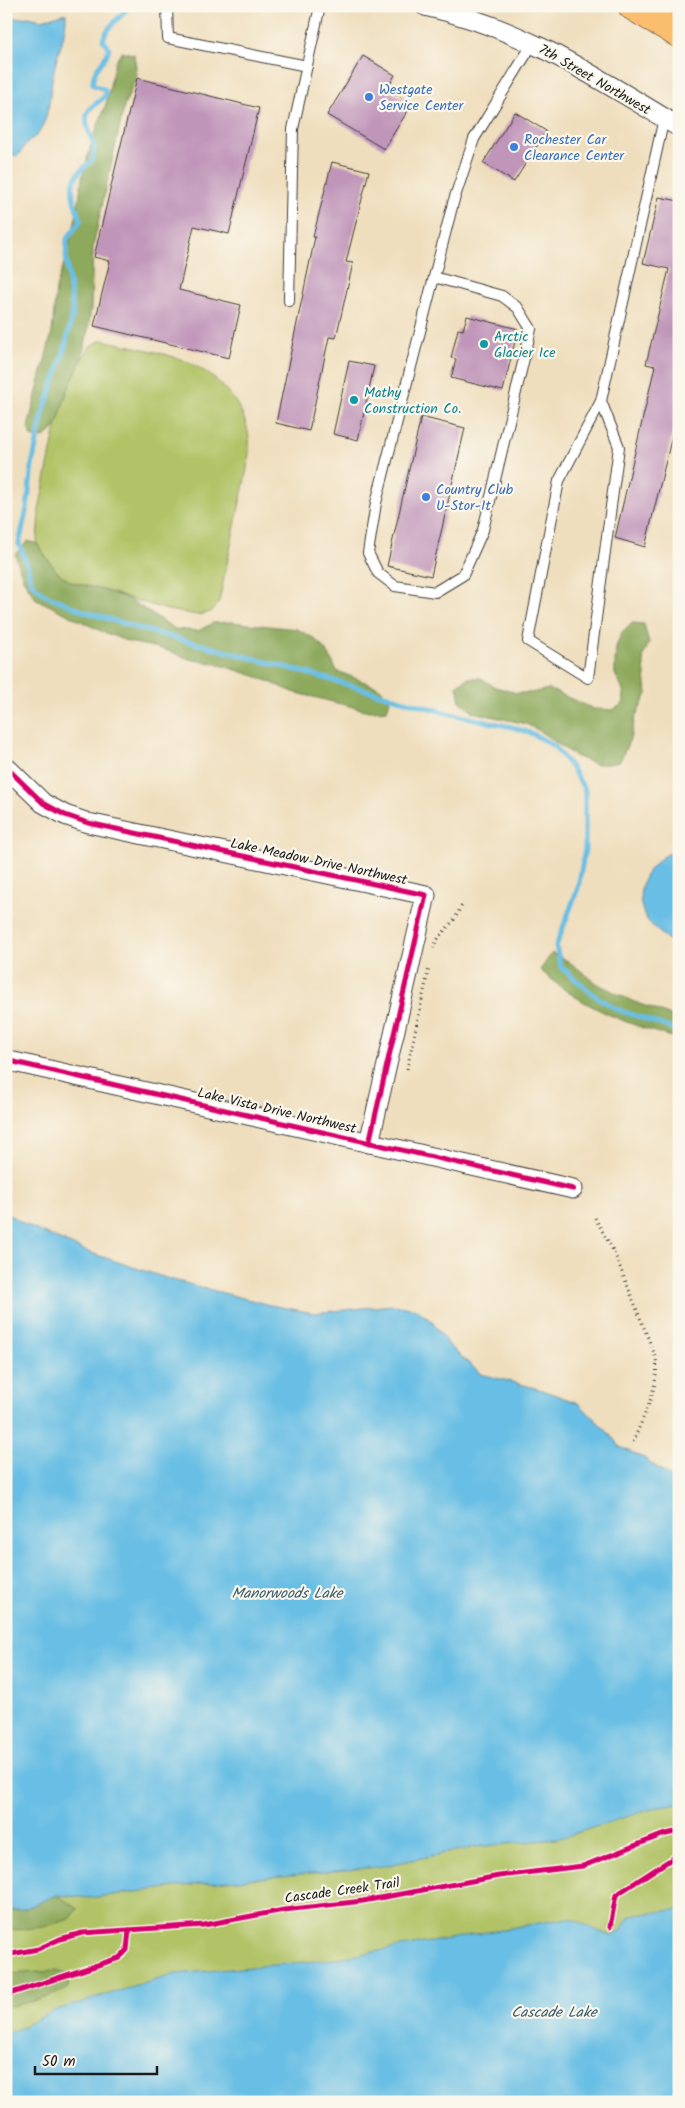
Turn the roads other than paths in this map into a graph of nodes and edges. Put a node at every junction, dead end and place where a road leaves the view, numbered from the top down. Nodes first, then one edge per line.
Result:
1 (167, 6) edge
2 (320, 6) edge
3 (424, 6) edge
4 (632, 6) edge
5 (679, 34) edge
6 (533, 43) junction
7 (307, 66) junction
8 (671, 123) edge
9 (434, 277) junction
10 (289, 300) dead end
11 (601, 401) junction
12 (6, 767) edge
13 (6, 1059) edge
14 (369, 1142) junction
15 (573, 1189) dead end

1 - 7 lane
2 - 7 lane
3 - 6 street, 7th Street Northwest
4 - 5 highway
6 - 8 street, 7th Street Northwest
6 - 9 lane
7 - 10 lane
8 - 11 lane
9 - 9 lane
11 - 11 lane
12 - 14 street, Lake Meadow Drive Northwest
13 - 14 street, Lake Vista Drive Northwest
14 - 15 street, Lake Vista Drive Northwest

